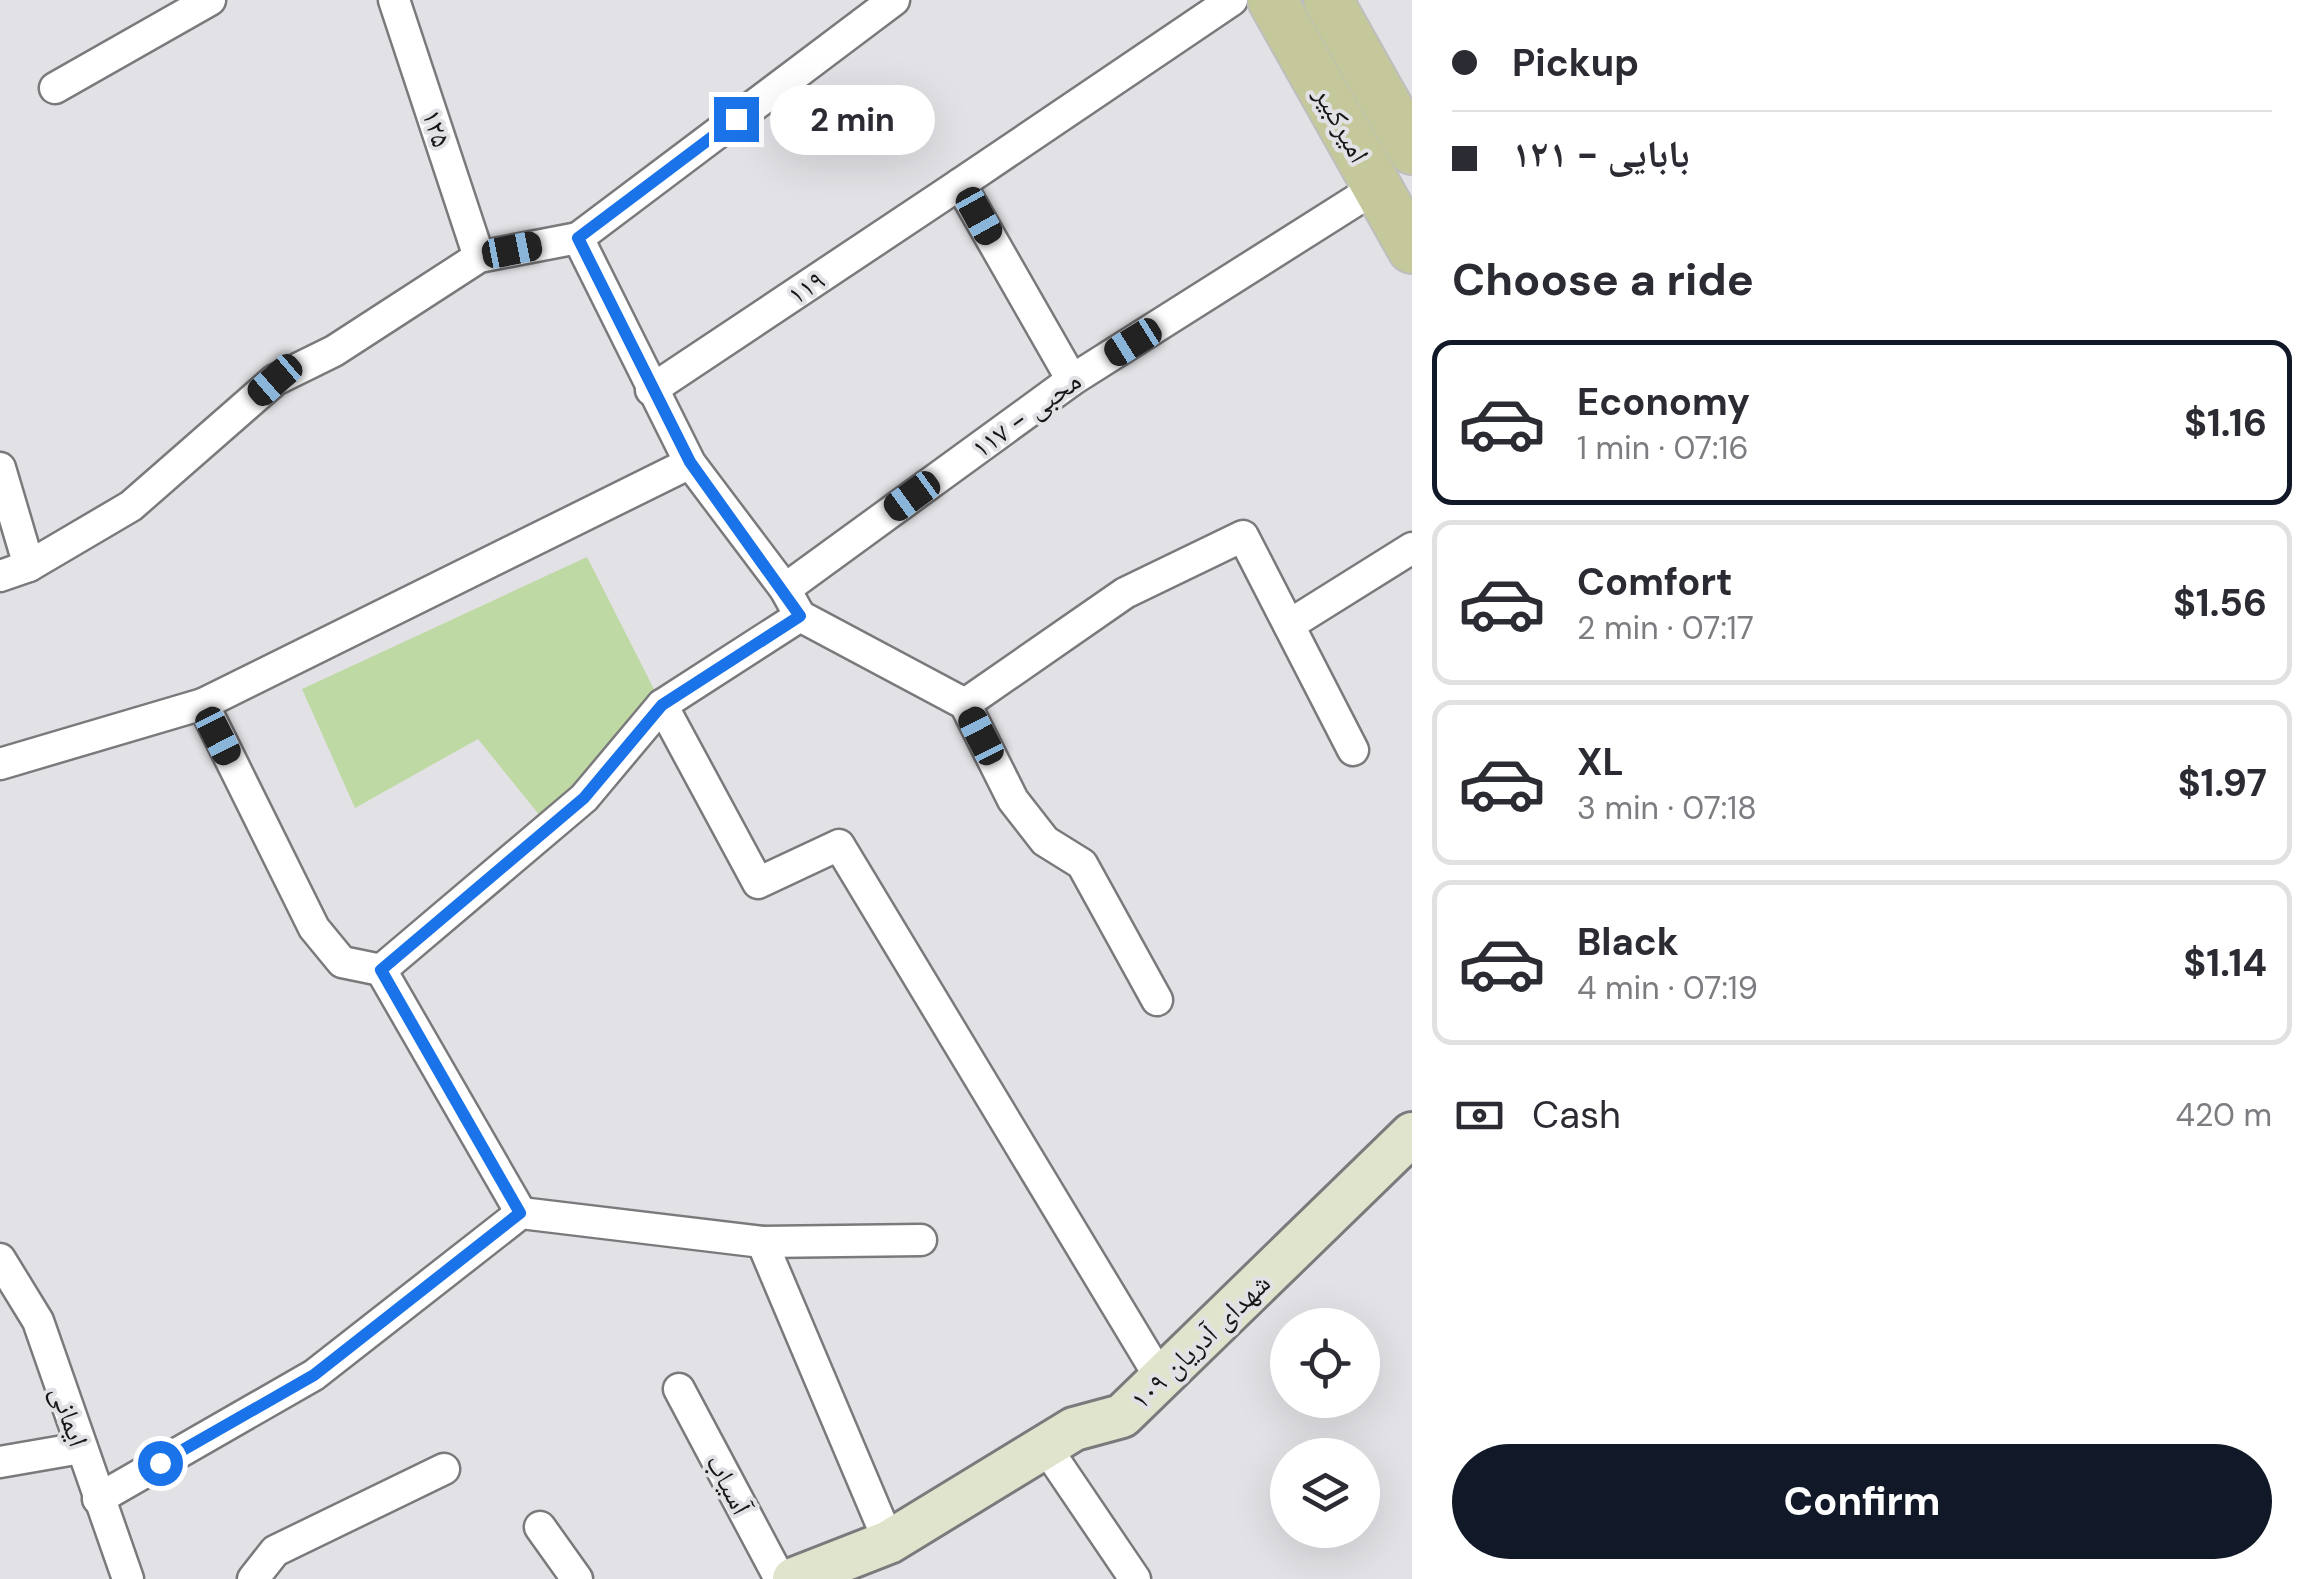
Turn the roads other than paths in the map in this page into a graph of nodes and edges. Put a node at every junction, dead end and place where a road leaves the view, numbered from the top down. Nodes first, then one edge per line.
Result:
1 (210, 0) edge
2 (394, 0) edge
3 (894, 0) edge
4 (1232, 0) edge
5 (1272, 0) edge
6 (1328, 0) edge
7 (55, 88) dead end
8 (1412, 150) edge
9 (960, 184) junction
10 (1377, 187) junction
11 (578, 238) junction
12 (1412, 249) edge
13 (479, 257) junction
14 (1072, 380) junction
15 (651, 390) junction
16 (690, 462) junction
17 (0, 468) edge
18 (1412, 548) edge
19 (29, 566) junction
20 (0, 576) edge
21 (785, 588) junction
22 (800, 616) junction
23 (1290, 625) junction
24 (203, 704) junction
25 (965, 704) junction
26 (662, 705) junction
27 (1353, 750) dead end
28 (0, 764) edge
29 (381, 970) junction
30 (1156, 1000) dead end
31 (1410, 1141) edge
32 (520, 1213) junction
33 (920, 1240) dead end
34 (762, 1242) junction
35 (0, 1260) edge
36 (1161, 1379) junction
37 (679, 1389) dead end
38 (81, 1448) junction
39 (1048, 1449) junction
40 (0, 1462) edge
41 (444, 1469) dead end
42 (98, 1498) junction
43 (540, 1527) dead end
44 (890, 1542) junction
45 (128, 1579) edge
46 (253, 1579) edge
47 (577, 1579) edge
48 (780, 1579) edge
49 (794, 1579) edge
50 (1135, 1579) edge

1 - 7 street
2 - 13 street, ۱۲۵
3 - 11 street
4 - 9 street, ۱۱۹
5 - 10 main road, امیرکبیر
6 - 8 main road, امیرکبیر
9 - 14 street
9 - 15 street, ۱۱۹
10 - 12 main road, امیرکبیر
10 - 14 street, محبی - ۱۱۷
11 - 13 street
11 - 15 street
13 - 19 street
14 - 21 street, محبی - ۱۱۷
15 - 16 street
16 - 21 street
16 - 24 street
17 - 19 street
18 - 23 street
19 - 20 street
21 - 22 street
22 - 25 street
22 - 26 street
23 - 25 street
23 - 27 street
24 - 28 street
24 - 29 street
25 - 30 street
26 - 29 street
26 - 36 street
29 - 32 street
31 - 36 street, شهدای آدریان ۱۰۹
32 - 34 street
32 - 42 street
33 - 34 street
34 - 44 street
35 - 38 street, ایمانی
36 - 39 street, شهدای آدریان ۱۰۹
37 - 48 street, آسیاب
38 - 40 street
38 - 42 street, ایمانی
39 - 44 street, شهدای آدریان ۱۰۹
39 - 50 street
41 - 46 street
42 - 45 street, ایمانی
43 - 47 street
44 - 49 street, شهدای آدریان ۱۰۹

